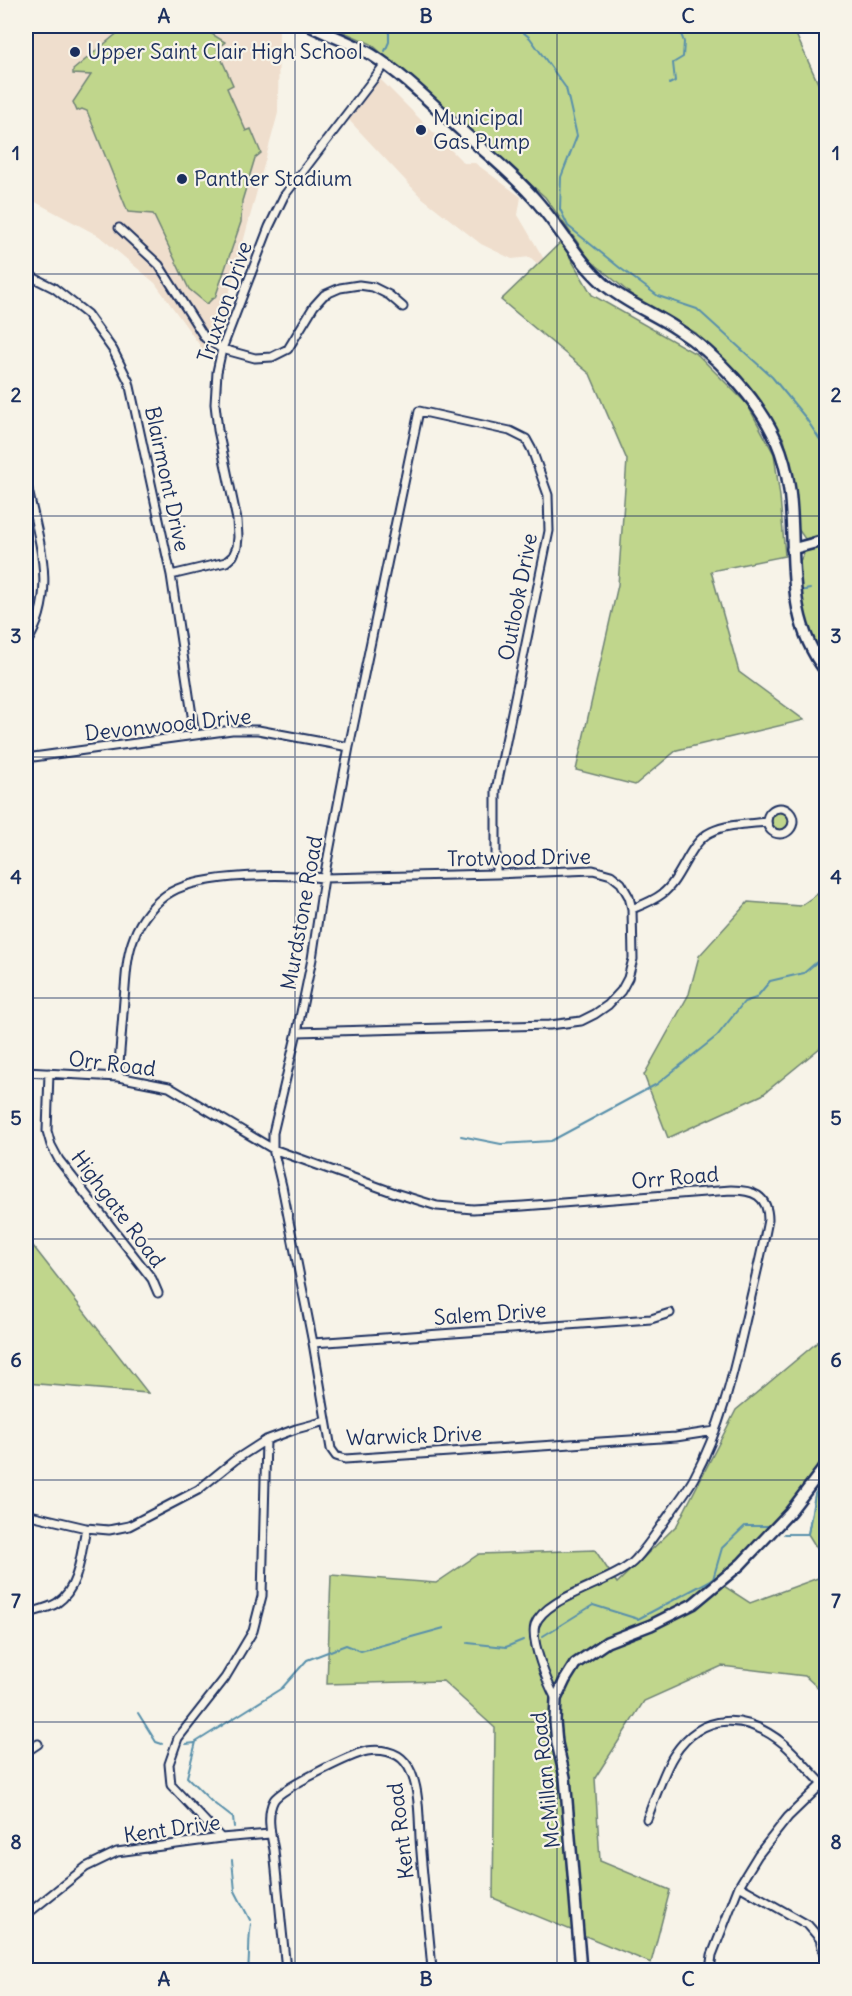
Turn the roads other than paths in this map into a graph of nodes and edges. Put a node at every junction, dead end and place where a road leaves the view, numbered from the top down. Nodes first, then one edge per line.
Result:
1 (311, 26) edge
2 (385, 64) junction
3 (118, 228) dead end
4 (26, 274) edge
5 (403, 307) dead end
6 (222, 348) junction
7 (419, 411) joint
8 (26, 480) edge
9 (826, 540) edge
10 (792, 549) junction
11 (171, 575) junction
12 (26, 644) edge
13 (826, 671) edge
14 (195, 735) junction
15 (349, 747) junction
16 (26, 758) edge
17 (767, 822) junction
18 (496, 874) junction
19 (324, 878) junction
20 (632, 909) junction
21 (297, 1032) junction
22 (26, 1072) edge
23 (49, 1073) junction
24 (118, 1077) junction
25 (273, 1149) junction
26 (158, 1293) dead end
27 (670, 1313) dead end
28 (313, 1343) junction
29 (326, 1421) junction
30 (715, 1431) junction
31 (266, 1440) junction
32 (826, 1466) edge
33 (26, 1514) edge
34 (86, 1528) junction
35 (26, 1614) edge
36 (556, 1699) junction
37 (39, 1744) dead end
38 (26, 1752) edge
39 (824, 1785) edge
40 (647, 1819) dead end
41 (270, 1834) junction
42 (221, 1838) junction
43 (739, 1886) junction
44 (26, 1915) edge
45 (826, 1962) edge
46 (286, 1971) edge
47 (432, 1971) edge
48 (581, 1971) edge
49 (710, 1971) edge

1 - 2 main road
2 - 6 street, Truxton Drive
2 - 10 main road
3 - 6 street
4 - 11 street, Blairmont Drive
5 - 6 street
6 - 11 street, Truxton Drive
7 - 15 street, Murdstone Road
7 - 18 street, Outlook Drive
8 - 12 street
9 - 10 street
10 - 13 main road
11 - 14 street, Blairmont Drive
14 - 15 street, Devonwood Drive
14 - 16 street, Devonwood Drive
15 - 19 street, Murdstone Road
17 - 17 street
17 - 20 street
18 - 19 street, Trotwood Drive
18 - 20 street, Trotwood Drive
19 - 21 street, Murdstone Road
19 - 24 street, Trotwood Drive
20 - 21 street, Trotwood Drive
21 - 25 street, Murdstone Road
22 - 23 street, Orr Road
23 - 24 street, Orr Road
23 - 26 street, Highgate Road
24 - 25 street, Orr Road
25 - 28 street, Murdstone Road
25 - 30 street, Orr Road
27 - 28 street, Salem Drive
28 - 29 street, Murdstone Road
29 - 30 street, Warwick Drive
29 - 31 street, Warwick Drive
30 - 36 street, Orr Road
31 - 34 street, Warwick Drive
31 - 42 street
32 - 36 street, McMillan Road
33 - 34 street, Warwick Drive
34 - 35 street
36 - 48 street, McMillan Road
37 - 38 street
39 - 40 street
39 - 43 street
41 - 42 street, Kent Drive
41 - 46 street
41 - 47 street, Kent Road
42 - 44 street, Kent Drive
43 - 45 street
43 - 49 street

